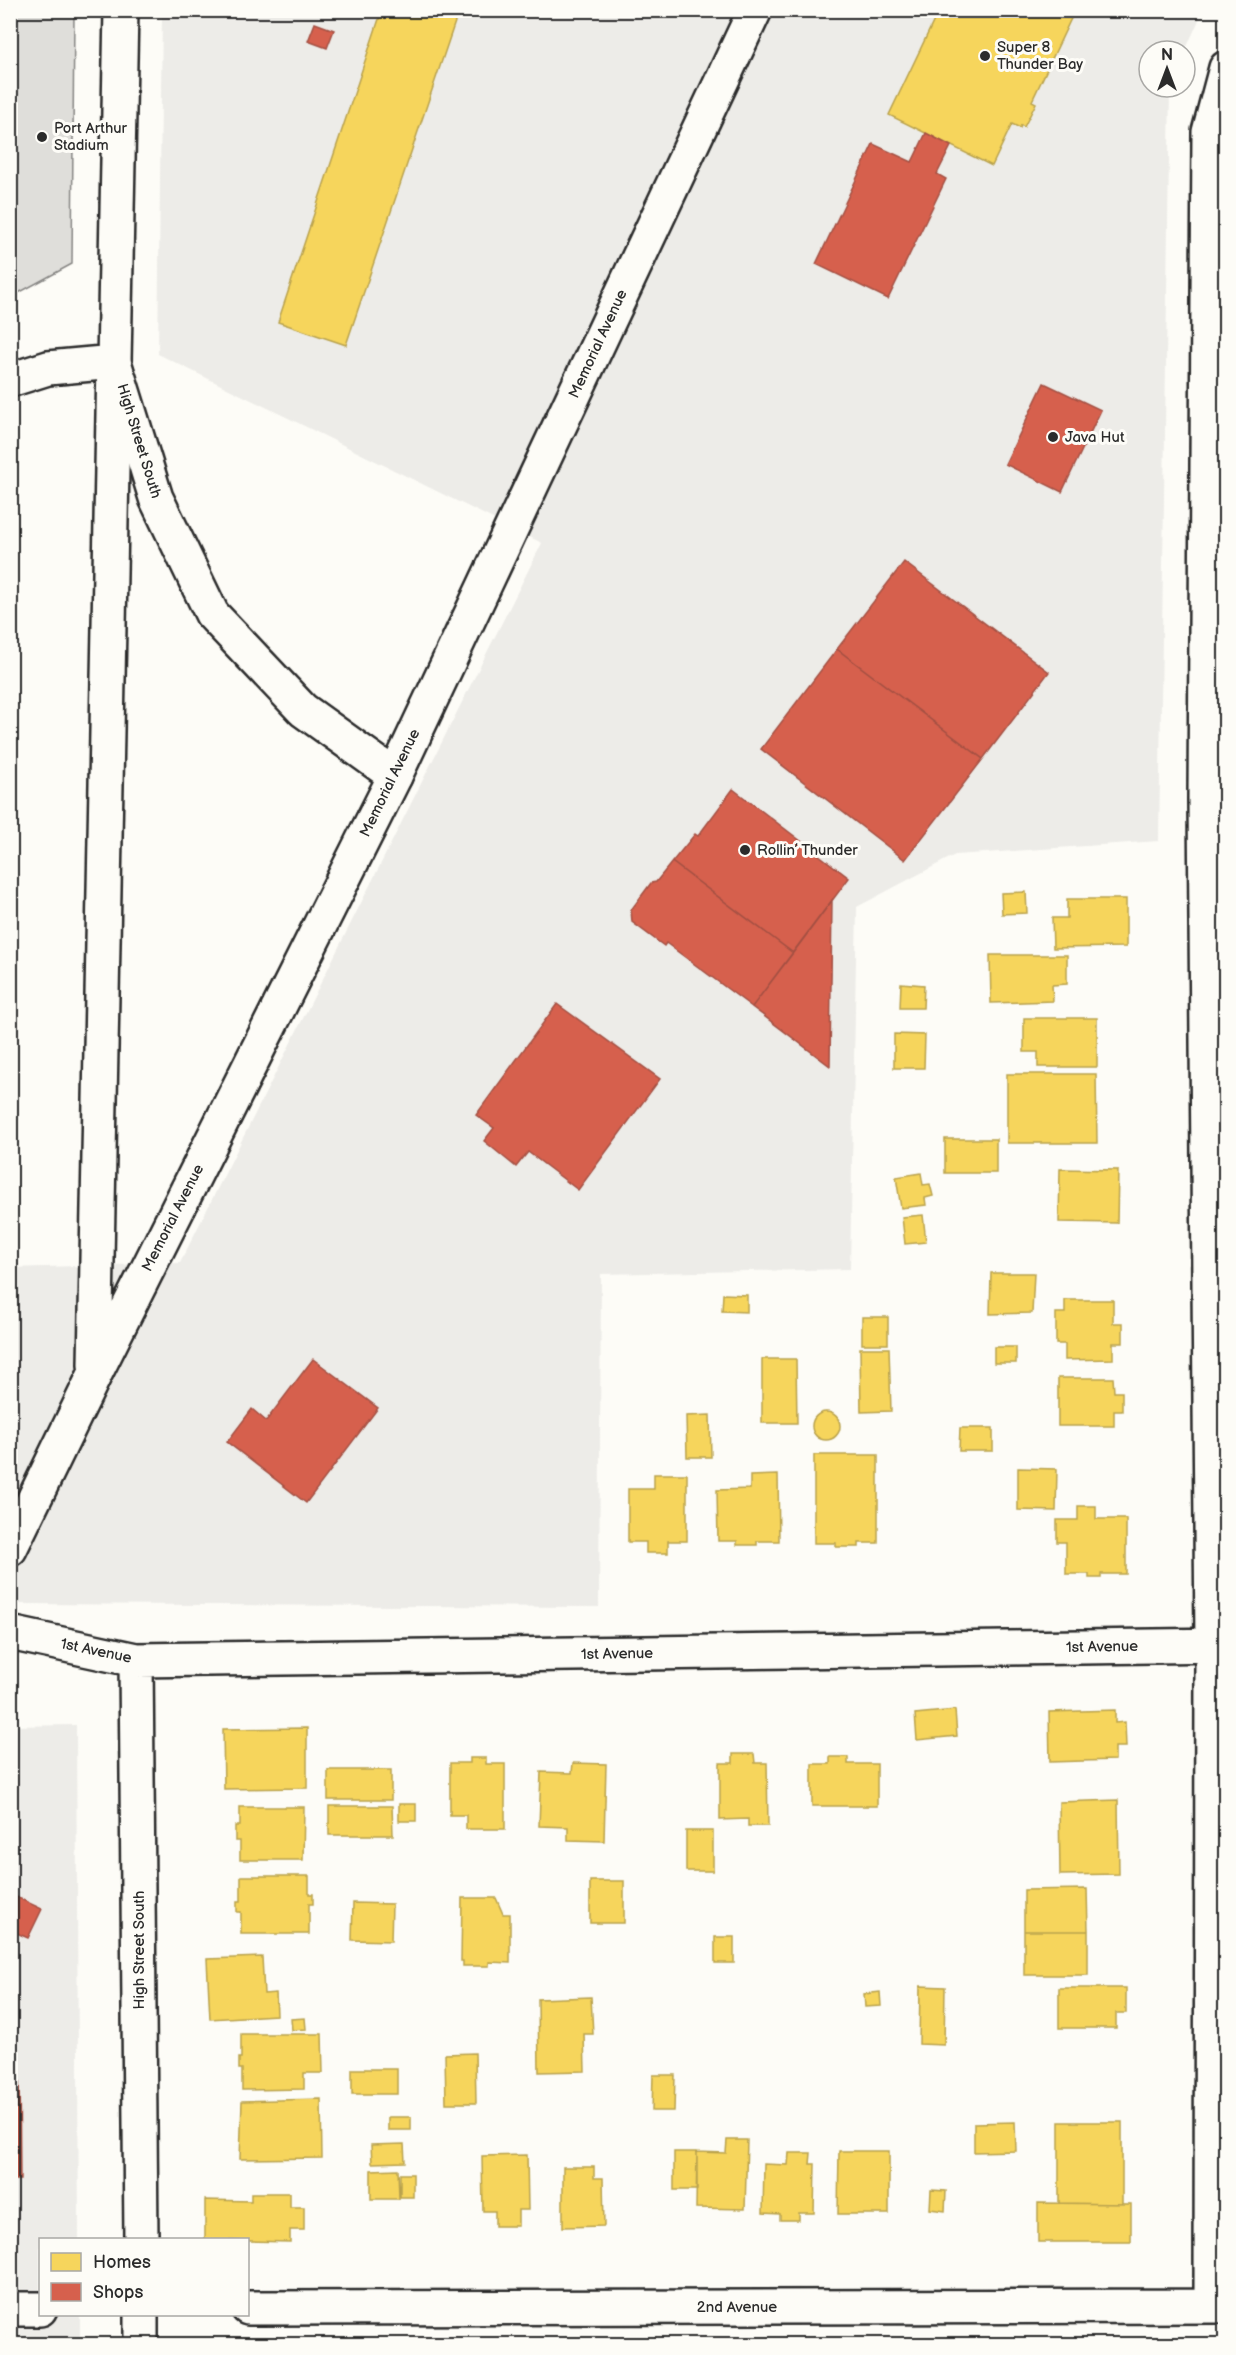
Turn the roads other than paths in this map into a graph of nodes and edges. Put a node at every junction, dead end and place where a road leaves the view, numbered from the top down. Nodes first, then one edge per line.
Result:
1 (121, 10) edge
2 (755, 10) edge
3 (1226, 68) edge
4 (1217, 132) edge
5 (114, 362) junction
6 (10, 380) edge
7 (394, 776) junction
8 (95, 1374) junction
9 (10, 1549) edge
10 (10, 1633) edge
11 (1219, 1645) edge
12 (136, 1660) junction
13 (141, 2238) edge
14 (1218, 2306) edge
15 (249, 2308) edge
16 (10, 2309) edge
17 (39, 2309) edge
18 (141, 2316) edge
19 (141, 2344) edge

1 - 5 street, High Street South
2 - 7 street, Memorial Avenue
3 - 4 street
4 - 11 street
5 - 6 street
5 - 7 street, High Street South
5 - 8 street
7 - 8 street, Memorial Avenue
8 - 9 street, Memorial Avenue
10 - 12 street, 1st Avenue
11 - 12 street, 1st Avenue
11 - 14 street
12 - 13 street, High Street South
14 - 15 street, 2nd Avenue
16 - 17 street
18 - 19 street

